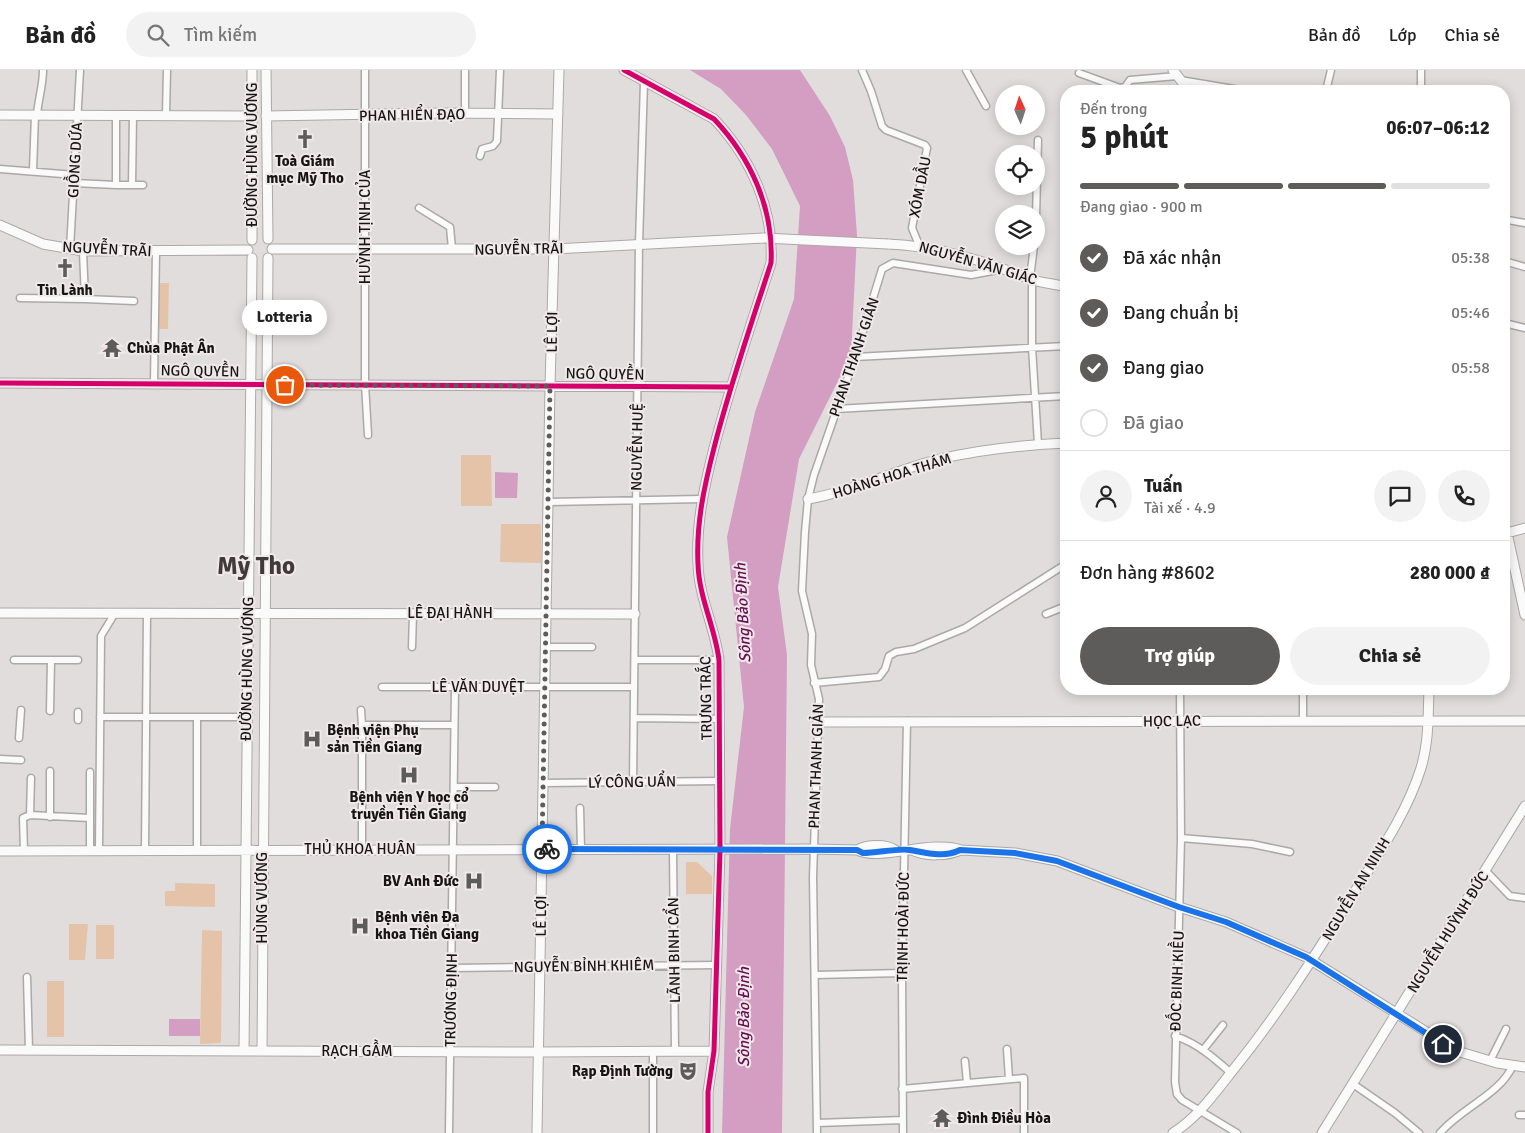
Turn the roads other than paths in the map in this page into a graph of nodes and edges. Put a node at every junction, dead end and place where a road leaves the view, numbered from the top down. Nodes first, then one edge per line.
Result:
1 (43, 70) edge
2 (80, 70) edge
3 (167, 70) edge
4 (252, 70) edge
5 (266, 70) edge
6 (365, 70) edge
7 (465, 70) edge
8 (500, 70) edge
9 (559, 70) edge
10 (624, 70) edge
11 (862, 70) edge
12 (966, 70) edge
13 (1331, 70) edge
14 (1421, 70) edge
15 (1079, 73) dead end
16 (1177, 75) edge
17 (644, 82) junction
18 (1112, 85) edge
19 (1126, 85) edge
20 (1220, 85) edge
21 (1327, 85) edge
22 (1421, 85) edge
23 (986, 106) dead end
24 (465, 113) junction
25 (499, 113) junction
26 (558, 114) junction
27 (0, 115) edge
28 (36, 115) junction
29 (78, 115) junction
30 (116, 115) junction
31 (133, 115) junction
32 (166, 115) junction
33 (252, 116) junction
34 (266, 116) junction
35 (364, 116) junction
36 (1038, 140) dead end
37 (480, 156) dead end
38 (0, 169) edge
39 (33, 170) junction
40 (74, 175) junction
41 (74, 183) junction
42 (116, 185) junction
43 (132, 185) junction
44 (143, 185) dead end
45 (1036, 205) edge
46 (419, 208) dead end
47 (1510, 222) edge
48 (1525, 223) edge
49 (0, 225) edge
50 (764, 238) joint
51 (268, 239) junction
52 (252, 240) junction
53 (639, 243) junction
54 (919, 245) junction
55 (70, 249) junction
56 (272, 249) junction
57 (452, 249) junction
58 (366, 250) junction
59 (554, 250) junction
60 (83, 251) junction
61 (156, 251) junction
62 (250, 254) junction
63 (1033, 255) edge
64 (268, 258) junction
65 (1510, 262) edge
66 (1525, 266) edge
67 (1003, 269) junction
68 (1031, 279) junction
69 (1060, 286) edge
70 (20, 298) dead end
71 (85, 299) junction
72 (134, 301) dead end
73 (1510, 324) edge
74 (1525, 328) edge
75 (1060, 346) edge
76 (1032, 347) junction
77 (855, 357) junction
78 (154, 382) junction
79 (0, 383) edge
80 (250, 384) junction
81 (365, 384) junction
82 (265, 385) junction
83 (550, 386) junction
84 (729, 387) junction
85 (637, 388) junction
86 (1060, 396) edge
87 (1035, 398) junction
88 (836, 409) junction
89 (368, 436) dead end
90 (1060, 443) edge
91 (1038, 444) junction
92 (701, 499) junction
93 (808, 499) junction
94 (636, 500) junction
95 (549, 502) junction
96 (1525, 528) edge
97 (1510, 530) edge
98 (1510, 552) edge
99 (1060, 568) edge
100 (1060, 608) edge
101 (1524, 610) edge
102 (264, 612) junction
103 (0, 613) edge
104 (115, 613) junction
105 (147, 613) junction
106 (248, 613) junction
107 (413, 613) junction
108 (547, 614) junction
109 (635, 614) junction
110 (1046, 614) dead end
111 (412, 647) dead end
112 (546, 647) junction
113 (592, 647) dead end
114 (14, 660) dead end
115 (51, 660) junction
116 (78, 660) dead end
117 (634, 660) junction
118 (719, 660) junction
119 (814, 683) junction
120 (382, 687) dead end
121 (454, 687) junction
122 (546, 687) junction
123 (634, 687) junction
124 (1180, 695) edge
125 (1303, 695) edge
126 (1429, 695) edge
127 (21, 710) dead end
128 (362, 710) dead end
129 (50, 711) dead end
130 (78, 712) dead end
131 (100, 717) junction
132 (147, 717) junction
133 (196, 717) junction
134 (246, 717) junction
135 (634, 718) junction
136 (719, 719) junction
137 (78, 720) dead end
138 (907, 721) junction
139 (1181, 721) junction
140 (1303, 721) junction
141 (1525, 721) edge
142 (818, 722) junction
143 (1428, 722) junction
144 (362, 725) junction
145 (454, 725) junction
146 (19, 738) dead end
147 (263, 745) junction
148 (246, 746) junction
149 (0, 759) edge
150 (21, 760) dead end
151 (50, 771) dead end
152 (90, 772) dead end
153 (31, 778) dead end
154 (720, 781) junction
155 (633, 782) junction
156 (544, 783) junction
157 (454, 787) junction
158 (495, 787) dead end
159 (1525, 806) edge
160 (580, 808) dead end
161 (30, 815) junction
162 (50, 816) junction
163 (90, 818) junction
164 (1180, 838) junction
165 (542, 848) junction
166 (362, 849) junction
167 (453, 849) junction
168 (581, 849) junction
169 (813, 849) junction
170 (94, 850) junction
171 (145, 850) junction
172 (197, 850) junction
173 (245, 850) junction
174 (263, 850) junction
175 (673, 850) junction
176 (723, 850) junction
177 (904, 850) junction
178 (0, 851) edge
179 (24, 851) junction
180 (1290, 852) dead end
181 (1486, 871) junction
182 (1525, 898) edge
183 (1179, 907) junction
184 (244, 921) junction
185 (262, 921) junction
186 (1312, 961) junction
187 (674, 965) junction
188 (717, 965) junction
189 (540, 967) junction
190 (451, 968) junction
191 (902, 973) junction
192 (815, 975) junction
193 (27, 977) dead end
194 (1398, 1014) junction
195 (1223, 1025) dead end
196 (1506, 1029) dead end
197 (1175, 1036) junction
198 (1007, 1049) dead end
199 (0, 1050) edge
200 (30, 1050) junction
201 (714, 1050) junction
202 (1203, 1050) junction
203 (244, 1051) junction
204 (262, 1051) junction
205 (675, 1051) junction
206 (450, 1052) junction
207 (539, 1052) junction
208 (653, 1052) junction
209 (965, 1061) dead end
210 (1490, 1061) junction
211 (1514, 1065) junction
212 (1525, 1067) edge
213 (1231, 1073) junction
214 (1009, 1079) junction
215 (967, 1082) junction
216 (1353, 1084) junction
217 (902, 1089) junction
218 (1202, 1110) junction
219 (903, 1120) junction
220 (817, 1123) junction
221 (449, 1133) edge
222 (537, 1133) edge
223 (653, 1133) edge
224 (708, 1133) edge
225 (817, 1133) edge
226 (903, 1133) edge
227 (1024, 1133) edge
228 (1173, 1133) edge
229 (1237, 1133) edge
230 (1322, 1133) edge
231 (1419, 1133) edge
232 (1440, 1133) edge

1 - 28 street
2 - 29 street, GIỒNG DỨA
3 - 32 street
4 - 33 main road, ĐƯỜNG HÙNG VƯƠNG
5 - 34 main road, ĐƯỜNG HÙNG VƯƠNG
6 - 35 street, HUỲNH TỊNH CỦA
7 - 24 street
8 - 25 street
9 - 26 main road, LÊ LỢI
10 - 17 main road, TRƯNG TRẮC
11 - 54 street, XÓM DẦU
12 - 23 street
13 - 21 street
14 - 22 street
15 - 18 street
16 - 19 street
16 - 20 street
17 - 53 street, NGUYỄN HUỆ
17 - 84 main road, TRƯNG TRẮC
24 - 25 main road, PHAN HIỂN ĐẠO
24 - 35 main road, PHAN HIỂN ĐẠO
25 - 26 main road, PHAN HIỂN ĐẠO
25 - 37 street
26 - 59 main road, LÊ LỢI
27 - 28 main road
28 - 29 main road
28 - 39 street
29 - 30 main road
29 - 40 street, GIỒNG DỨA
30 - 31 main road
30 - 42 street
31 - 32 main road
31 - 43 street
32 - 33 main road
33 - 52 main road, ĐƯỜNG HÙNG VƯƠNG
34 - 35 main road, PHAN HIỂN ĐẠO
34 - 51 main road, ĐƯỜNG HÙNG VƯƠNG
35 - 58 street, HUỲNH TỊNH CỦA
36 - 45 street
38 - 39 street
39 - 40 street
40 - 41 street, GIỒNG DỨA
41 - 42 street
41 - 55 street, GIỒNG DỨA
42 - 43 street
43 - 44 street
46 - 57 street
47 - 48 street
49 - 55 main road, NGUYỄN TRÃI
50 - 53 main road, NGUYỄN TRÃI
50 - 54 main road, NGUYỄN VĂN GIÁC, bridge
51 - 52 main road
51 - 56 main road
52 - 62 main road
53 - 59 main road, NGUYỄN TRÃI
53 - 85 street, NGUYỄN HUỆ
54 - 67 main road, NGUYỄN VĂN GIÁC
55 - 60 main road, NGUYỄN TRÃI
56 - 58 main road, NGUYỄN TRÃI
56 - 64 main road
57 - 58 main road, NGUYỄN TRÃI
57 - 59 main road, NGUYỄN TRÃI
58 - 81 street, HUỲNH TỊNH CỦA
59 - 83 main road, LÊ LỢI
60 - 61 main road, NGUYỄN TRÃI
60 - 71 street
61 - 62 main road, NGUYỄN TRÃI
61 - 78 street
62 - 64 main road, NGUYỄN TRÃI
62 - 80 main road, ĐƯỜNG HÙNG VƯƠNG
63 - 68 street
64 - 82 main road, ĐƯỜNG HÙNG VƯƠNG
65 - 66 street
67 - 68 main road, NGUYỄN VĂN GIÁC
67 - 77 street, PHAN THANH GIẢN
68 - 69 main road, NGUYỄN VĂN GIÁC
68 - 76 street
70 - 71 street
71 - 72 street
73 - 74 street
75 - 76 street
76 - 77 street
76 - 87 street
77 - 88 street, PHAN THANH GIẢN
78 - 79 main road, NGÔ QUYỀN
78 - 80 main road, NGÔ QUYỀN
80 - 82 main road, NGÔ QUYỀN
80 - 106 main road, ĐƯỜNG HÙNG VƯƠNG
81 - 82 main road, NGÔ QUYỀN
81 - 83 main road, NGÔ QUYỀN
81 - 89 street, HUỲNH TỊNH CỦA
82 - 102 main road, ĐƯỜNG HÙNG VƯƠNG
83 - 85 main road, NGÔ QUYỀN
83 - 95 main road, LÊ LỢI
84 - 85 main road, NGÔ QUYỀN
84 - 92 main road, TRƯNG TRẮC
85 - 94 street, NGUYỄN HUỆ
86 - 87 street
87 - 88 street
87 - 91 street
88 - 93 street, PHAN THANH GIẢN
90 - 91 main road, HOÀNG HOA THÁM
91 - 93 main road, HOÀNG HOA THÁM
92 - 94 street
92 - 118 main road, TRƯNG TRẮC
93 - 119 street, PHAN THANH GIẢN
94 - 95 street
94 - 109 street, NGUYỄN HUỆ
95 - 108 main road, LÊ LỢI
96 - 97 main road
98 - 101 main road
99 - 119 street
100 - 110 street
102 - 106 main road, LÊ ĐẠI HÀNH
102 - 107 main road, LÊ ĐẠI HÀNH
102 - 147 main road, ĐƯỜNG HÙNG VƯƠNG
103 - 104 main road
104 - 105 main road
104 - 131 street
105 - 106 main road
105 - 132 street
106 - 134 main road, ĐƯỜNG HÙNG VƯƠNG
107 - 108 main road, LÊ ĐẠI HÀNH
107 - 111 street
108 - 109 main road, LÊ ĐẠI HÀNH
108 - 112 main road, LÊ LỢI
109 - 117 street, NGUYỄN HUỆ
112 - 113 street
112 - 122 main road, LÊ LỢI
114 - 115 street
115 - 116 street
115 - 129 street
117 - 118 street
117 - 123 street, NGUYỄN HUỆ
118 - 136 main road, TRƯNG TRẮC
119 - 142 street, PHAN THANH GIẢN
120 - 121 street, LÊ VĂN DUYỆT
121 - 122 street, LÊ VĂN DUYỆT
121 - 145 street, TRƯƠNG ĐỊNH
122 - 123 street, LÊ VĂN DUYỆT
122 - 156 main road, LÊ LỢI
123 - 135 street, NGUYỄN HUỆ
124 - 139 street, ĐỐC BINH KIỀU
125 - 140 street
126 - 143 main road, NGUYỄN AN NINH
127 - 146 street
128 - 144 street
130 - 137 street
131 - 132 street
131 - 170 street
132 - 133 street
132 - 171 street
133 - 134 street
133 - 172 street
134 - 148 main road, ĐƯỜNG HÙNG VƯƠNG
135 - 136 street
135 - 155 street, NGUYỄN HUỆ
136 - 154 main road, TRƯNG TRẮC
138 - 139 main road, HỌC LẠC
138 - 142 main road, HỌC LẠC
138 - 177 street, TRỊNH HOÀI ĐỨC
139 - 140 main road, HỌC LẠC
139 - 164 street, ĐỐC BINH KIỀU
140 - 143 main road, HỌC LẠC
141 - 143 main road, HỌC LẠC
142 - 169 street, PHAN THANH GIẢN
143 - 186 main road, NGUYỄN AN NINH
144 - 145 street
144 - 166 street
145 - 157 street, TRƯƠNG ĐỊNH
147 - 148 main road
147 - 174 main road, HÙNG VƯƠNG
148 - 173 main road, ĐƯỜNG HÙNG VƯƠNG
149 - 150 street
151 - 162 street
152 - 163 street
153 - 161 street
154 - 155 street, LÝ CÔNG UẨN
154 - 176 main road, TRƯNG TRẮC
155 - 156 street, LÝ CÔNG UẨN
156 - 165 main road, LÊ LỢI
157 - 158 street
157 - 167 street, TRƯƠNG ĐỊNH
159 - 181 main road, NGUYỄN HUỲNH ĐỨC
160 - 168 street
161 - 162 street
161 - 179 street
162 - 163 street
163 - 170 street
164 - 180 street
164 - 183 street, ĐỐC BINH KIỀU
165 - 167 main road, THỦ KHOA HUÂN
165 - 168 main road, THỦ KHOA HUÂN
165 - 189 main road, LÊ LỢI
166 - 167 main road, THỦ KHOA HUÂN
166 - 174 main road, THỦ KHOA HUÂN
167 - 190 street, TRƯƠNG ĐỊNH
168 - 175 main road, THỦ KHOA HUÂN
169 - 176 main road, THỦ KHOA HUÂN
169 - 177 main road, THỦ KHOA HUÂN
169 - 192 street, PHAN THANH GIẢN
170 - 171 main road, THỦ KHOA HUÂN
170 - 179 main road, THỦ KHOA HUÂN
171 - 172 main road, THỦ KHOA HUÂN
172 - 173 main road, THỦ KHOA HUÂN
173 - 174 main road, THỦ KHOA HUÂN
173 - 184 main road, ĐƯỜNG HÙNG VƯƠNG
174 - 185 main road, HÙNG VƯƠNG
175 - 176 main road, THỦ KHOA HUÂN
175 - 187 street, LÃNH BINH CẨN
176 - 188 main road, TRƯNG TRẮC
177 - 183 main road, THỦ KHOA HUÂN
177 - 191 street, TRỊNH HOÀI ĐỨC
178 - 179 main road, THỦ KHOA HUÂN
181 - 182 street
181 - 194 main road, NGUYỄN HUỲNH ĐỨC
183 - 186 main road, THỦ KHOA HUÂN
183 - 197 street, ĐỐC BINH KIỀU
184 - 185 main road
184 - 203 main road, ĐƯỜNG HÙNG VƯƠNG
185 - 204 main road, HÙNG VƯƠNG
186 - 194 main road, THỦ KHOA HUÂN
186 - 213 main road, NGUYỄN AN NINH
187 - 188 street, NGUYỄN BỈNH KHIÊM
187 - 189 street, NGUYỄN BỈNH KHIÊM
187 - 205 street, LÃNH BINH CẨN
188 - 201 main road, TRƯNG TRẮC
189 - 190 street, NGUYỄN BỈNH KHIÊM
189 - 207 main road, LÊ LỢI
190 - 206 street, TRƯƠNG ĐỊNH
191 - 192 street
191 - 217 street, TRỊNH HOÀI ĐỨC
192 - 220 street, PHAN THANH GIẢN
193 - 200 street
194 - 210 main road, THỦ KHOA HUÂN
194 - 216 main road, NGUYỄN HUỲNH ĐỨC
195 - 202 street
196 - 210 street
197 - 202 street
197 - 218 street, ĐỐC BINH KIỀU
198 - 214 street
199 - 200 main road, RẠCH GẦM
200 - 203 main road, RẠCH GẦM
201 - 205 main road, RẠCH GẦM
201 - 224 main road, TRƯNG TRẮC
202 - 213 street
203 - 204 main road, RẠCH GẦM
204 - 206 main road, RẠCH GẦM
205 - 208 main road, RẠCH GẦM
206 - 207 main road, RẠCH GẦM
206 - 221 street, TRƯƠNG ĐỊNH
207 - 208 main road, RẠCH GẦM
207 - 222 main road, LÊ LỢI
208 - 223 street
209 - 215 street
210 - 211 main road, THỦ KHOA HUÂN
211 - 212 main road, THỦ KHOA HUÂN
211 - 232 street
213 - 218 main road, NGUYỄN AN NINH
214 - 215 street
214 - 227 street
215 - 217 street
216 - 230 main road, NGUYỄN HUỲNH ĐỨC
216 - 231 street
217 - 219 street, TRỊNH HOÀI ĐỨC
218 - 228 main road, NGUYỄN AN NINH
218 - 229 street
219 - 220 street
219 - 226 street, TRỊNH HOÀI ĐỨC
220 - 225 street, PHAN THANH GIẢN

